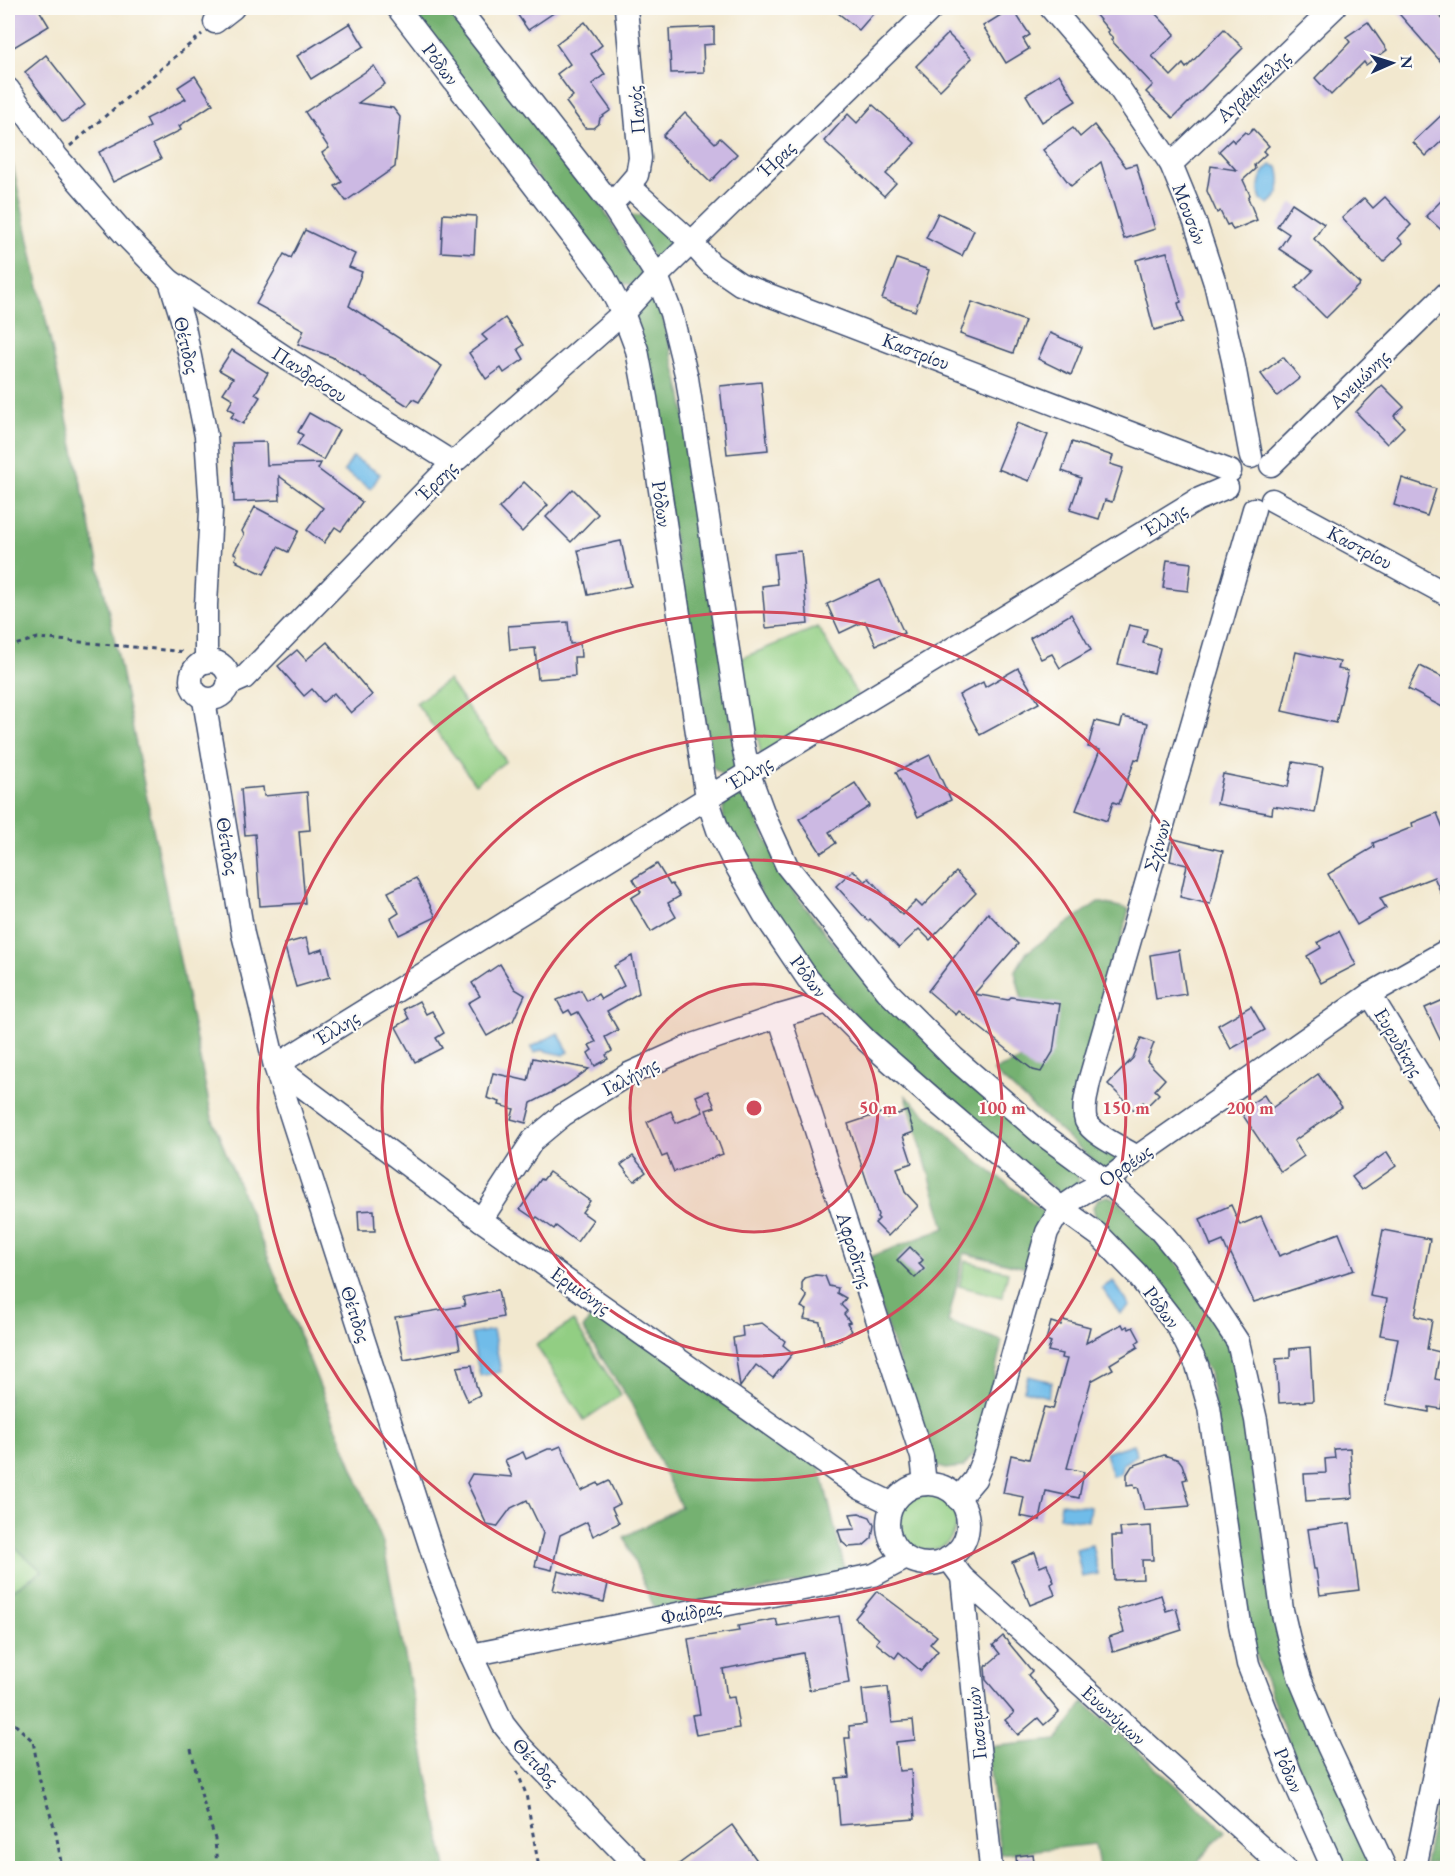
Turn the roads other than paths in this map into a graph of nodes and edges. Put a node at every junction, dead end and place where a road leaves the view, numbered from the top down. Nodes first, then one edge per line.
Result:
1 (232, 8) edge
2 (398, 8) edge
3 (458, 8) edge
4 (626, 8) edge
5 (932, 8) edge
6 (1051, 8) edge
7 (1335, 8) edge
8 (215, 22) road end
9 (8, 89) edge
10 (1171, 164) junction
11 (629, 186) junction
12 (611, 204) junction
13 (691, 242) junction
14 (657, 276) junction
15 (170, 281) junction
16 (1448, 292) edge
17 (623, 313) junction
18 (1261, 461) junction
19 (453, 463) junction
20 (1229, 479) junction
21 (1263, 504) junction
22 (1448, 595) edge
23 (216, 667) junction
24 (204, 700) junction
25 (749, 774) junction
26 (707, 798) junction
27 (1448, 950) edge
28 (1370, 994) junction
29 (828, 1002) junction
30 (779, 1016) junction
31 (275, 1066) junction
32 (1448, 1121) edge
33 (1137, 1157) junction
34 (1106, 1181) junction
35 (1061, 1208) junction
36 (481, 1220) junction
37 (924, 1484) junction
38 (958, 1499) junction
39 (893, 1504) junction
40 (906, 1557) junction
41 (948, 1558) junction
42 (962, 1577) junction
43 (471, 1655) junction
44 (1448, 1706) edge
45 (620, 1859) edge
46 (638, 1869) edge
47 (991, 1869) edge
48 (1284, 1869) edge
49 (1334, 1869) edge
50 (1385, 1869) edge
51 (1415, 1869) edge

1 - 8 street
2 - 17 street, Ρόδων
3 - 12 street
4 - 11 street, Πανός
5 - 13 street, Ήρας
6 - 10 street, Μουσών
7 - 10 street, Αγράμπελης
9 - 15 street, Θέτιδος
10 - 18 street, Μουσών
11 - 12 street, Πανός
11 - 13 street, Καστρίου
12 - 14 street
13 - 14 street, Ήρας
13 - 20 street, Καστρίου
14 - 17 street, Ήρας
14 - 25 street
15 - 19 street, Πανδρόσου
15 - 23 street, Θέτιδος
16 - 18 street, Ανεμώνης
17 - 19 street, Έρσης
17 - 26 street, Ρόδων
18 - 20 street
18 - 21 street
19 - 23 street, Έρσης
20 - 21 street
20 - 25 street, Έλλης
21 - 22 street, Καστρίου
21 - 33 street, Σχίνων
23 - 24 street
23 - 24 street
24 - 31 street, Θέτιδος
25 - 26 street, Έλλης
25 - 34 street
26 - 29 street, Ρόδων
26 - 31 street, Έλλης
27 - 28 street, Ορφέως
28 - 32 street, Ευρυδίκης
28 - 33 street, Ορφέως
29 - 30 street, Γαλήνης
29 - 35 street, Ρόδων
30 - 36 street, Γαλήνης
30 - 37 street, Αφροδίτης
31 - 36 street, Ερμιόνης
31 - 43 street, Θέτιδος
33 - 34 street, Ορφέως
34 - 35 street, Ορφέως
34 - 50 street
35 - 38 street, Ορφέως
35 - 49 street, Ρόδων
36 - 39 street, Ερμιόνης
37 - 38 street
37 - 39 street
38 - 41 street
39 - 40 street
40 - 41 street
40 - 43 street, Φαίδρας
41 - 42 street, Ευωνύμων
42 - 47 street, Γιασεμιών
42 - 48 street, Ευωνύμων
43 - 45 street, Θέτιδος
44 - 51 street
45 - 46 street, Θέτιδος

